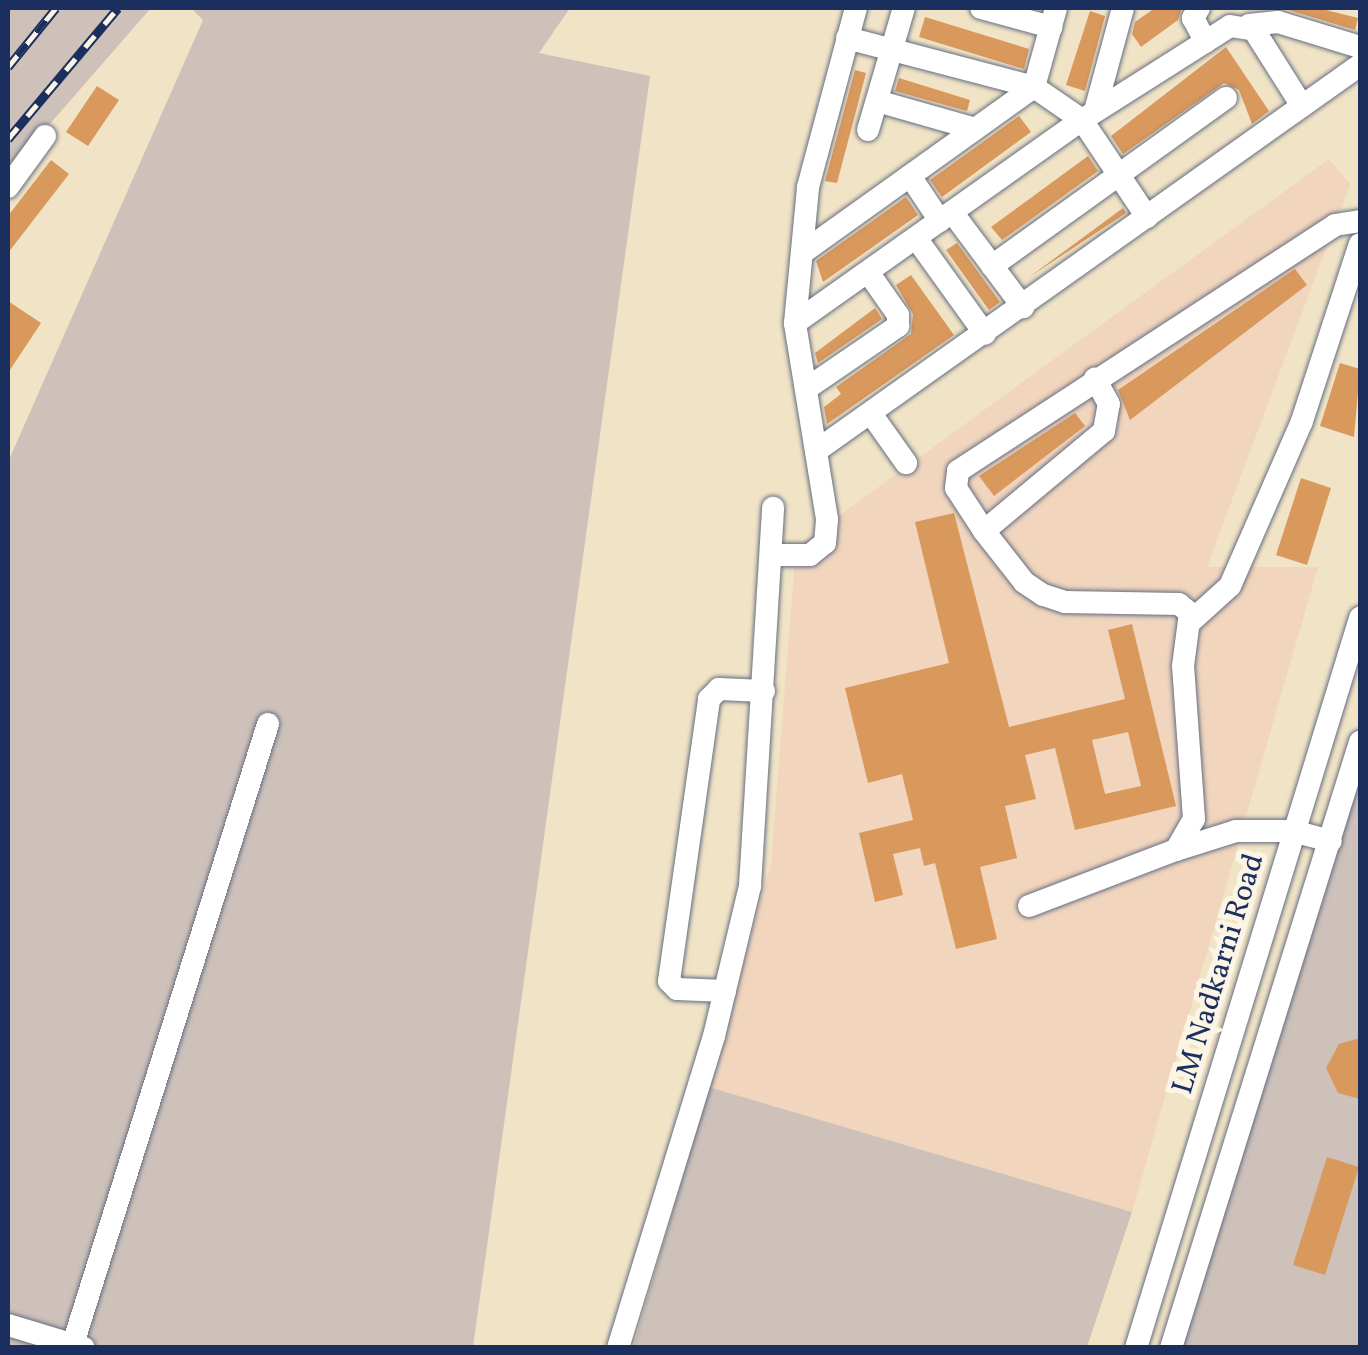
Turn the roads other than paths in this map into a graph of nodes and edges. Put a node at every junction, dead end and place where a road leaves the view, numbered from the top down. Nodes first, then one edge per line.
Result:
1 (856, 8) edge
2 (904, 8) edge
3 (981, 8) edge
4 (1123, 8) edge
5 (1199, 8) edge
6 (1054, 17) edge
7 (1249, 26) junction
8 (847, 38) junction
9 (1206, 42) junction
10 (1360, 47) edge
11 (891, 50) junction
12 (1360, 65) edge
13 (1034, 87) junction
14 (1226, 98) dead end
15 (877, 102) junction
16 (1302, 106) junction
17 (1089, 116) junction
18 (868, 130) dead end
19 (975, 130) junction
20 (45, 136) dead end
21 (1119, 175) junction
22 (910, 176) junction
23 (8, 187) edge
24 (946, 216) junction
25 (1147, 217) junction
26 (1360, 220) edge
27 (916, 238) junction
28 (1360, 244) edge
29 (802, 253) junction
30 (992, 266) junction
31 (868, 272) junction
32 (1022, 307) junction
33 (795, 323) junction
34 (985, 334) junction
35 (1095, 378) junction
36 (806, 389) junction
37 (872, 415) junction
38 (816, 452) junction
39 (906, 462) dead end
40 (773, 508) dead end
41 (984, 531) junction
42 (772, 554) junction
43 (1360, 618) edge
44 (1189, 623) junction
45 (764, 692) junction
46 (268, 724) dead end
47 (1360, 742) edge
48 (1293, 831) junction
49 (1331, 841) junction
50 (1176, 850) junction
51 (1029, 906) dead end
52 (725, 991) junction
53 (8, 1325) edge
54 (78, 1346) edge
55 (618, 1348) edge
56 (1136, 1348) edge
57 (1171, 1348) edge

1 - 8 street
2 - 11 street
3 - 6 street
4 - 17 street
5 - 9 street
6 - 13 street
7 - 9 street
7 - 10 street
7 - 16 street
8 - 11 street
8 - 29 street
9 - 17 street
11 - 13 street
11 - 15 street
12 - 16 street
13 - 17 street
13 - 19 street
14 - 21 street
15 - 18 street
15 - 19 street
16 - 25 street
17 - 21 street
17 - 24 street
19 - 22 street
20 - 23 street
21 - 25 street
21 - 30 street
22 - 24 street
22 - 29 street
24 - 27 street
24 - 30 street
25 - 32 street
26 - 35 street
27 - 31 street
27 - 34 street
28 - 44 street
29 - 33 street
30 - 32 street
31 - 33 street
31 - 36 street
32 - 34 street
33 - 36 street
34 - 37 street
35 - 41 street
35 - 41 street
36 - 38 street
37 - 38 street
37 - 39 street
38 - 42 street
40 - 42 street
41 - 44 street
42 - 45 street
43 - 48 street, LM Nadkarni Road
44 - 50 street
45 - 52 street
45 - 52 street
46 - 54 street
47 - 49 street
48 - 49 street
48 - 50 street
48 - 56 street, LM Nadkarni Road
49 - 57 street
50 - 51 street
52 - 55 street
53 - 54 street

